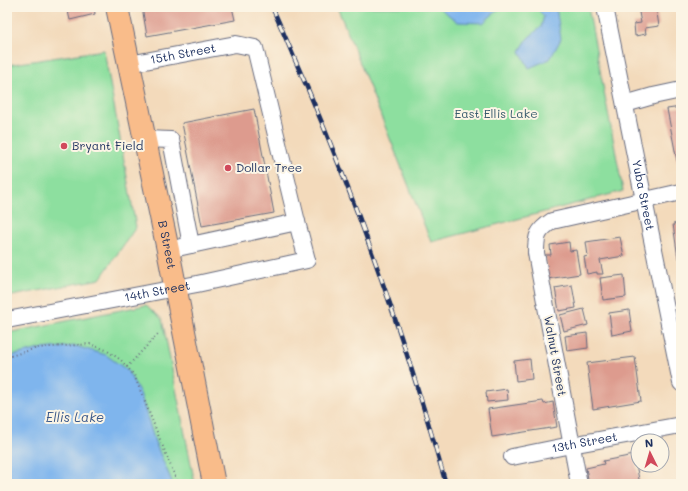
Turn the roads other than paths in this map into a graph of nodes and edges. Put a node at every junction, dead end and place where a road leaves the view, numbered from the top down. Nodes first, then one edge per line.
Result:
1 (117, 7) edge
2 (605, 7) edge
3 (129, 64) junction
4 (681, 90) edge
5 (625, 104) junction
6 (145, 139) junction
7 (681, 192) edge
8 (645, 199) junction
9 (297, 222) junction
10 (191, 245) junction
11 (168, 250) junction
12 (175, 288) junction
13 (7, 320) edge
14 (681, 383) edge
15 (681, 425) edge
16 (571, 445) junction
17 (512, 457) dead end
18 (214, 484) edge
19 (579, 484) edge

1 - 3 highway, B Street
2 - 5 street, Yuba Street
3 - 6 highway, B Street
3 - 9 street, 15th Street
4 - 5 street
5 - 8 street, Yuba Street
6 - 10 street
6 - 11 highway, B Street
7 - 8 street
8 - 14 street, Yuba Street
8 - 16 street, Walnut Street
9 - 10 street
9 - 12 street, 14th Street
10 - 11 street
11 - 12 highway, B Street
12 - 13 street, 14th Street
12 - 18 highway, B Street
15 - 16 street, 13th Street
16 - 17 street, 13th Street
16 - 19 street, Walnut Street

